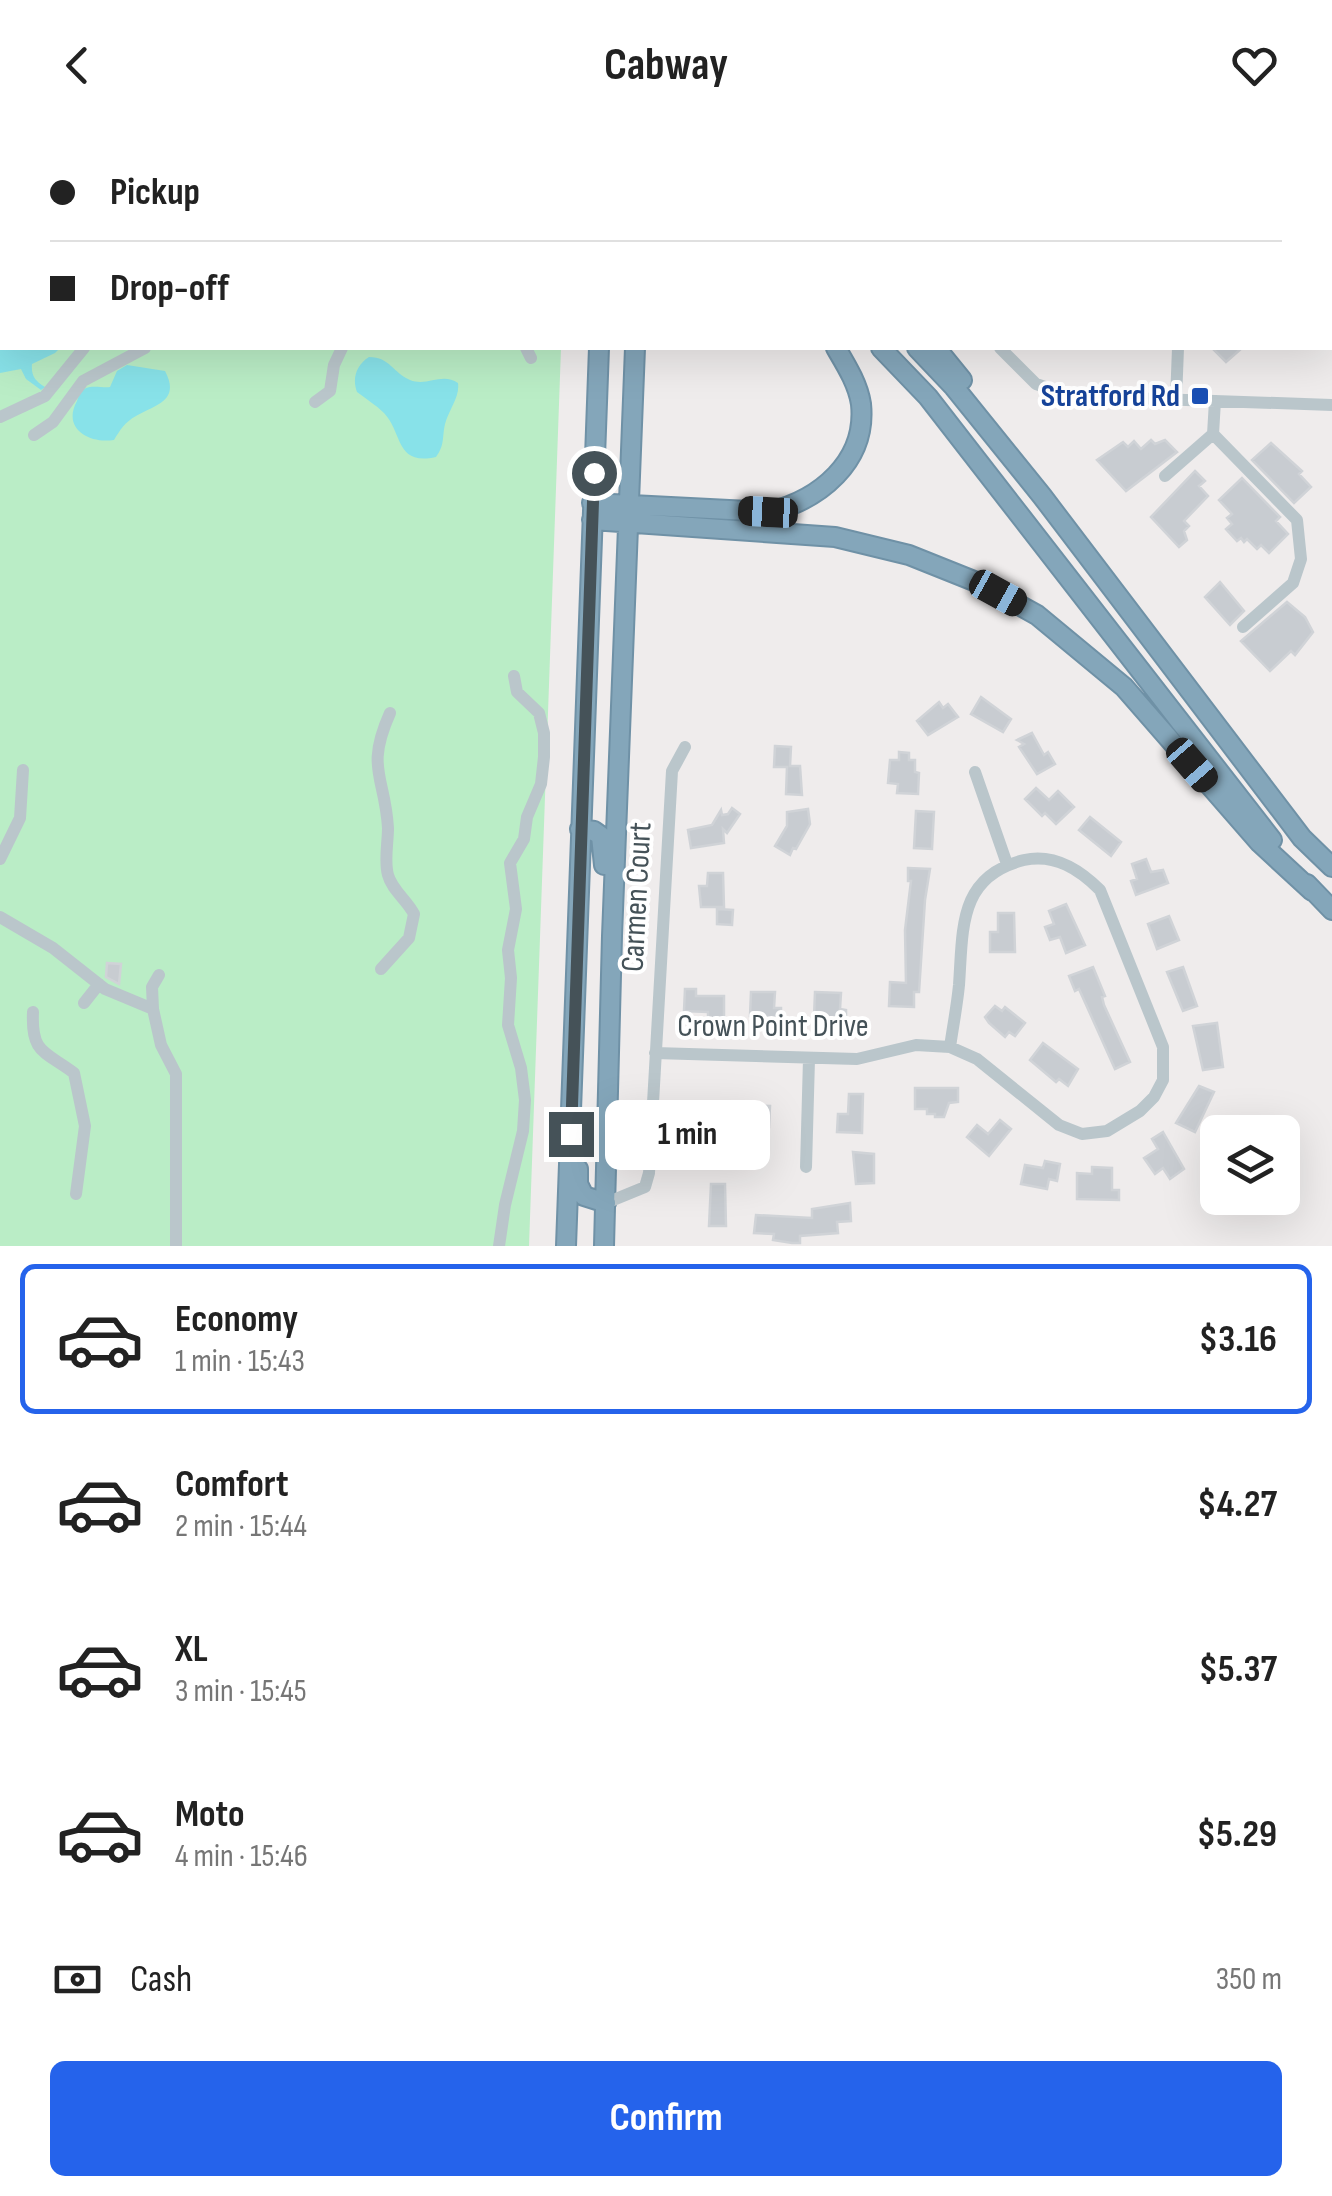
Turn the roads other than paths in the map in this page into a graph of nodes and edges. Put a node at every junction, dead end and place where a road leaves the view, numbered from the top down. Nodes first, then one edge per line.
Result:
1 (82, 350) edge
2 (140, 350) edge
3 (341, 350) edge
4 (598, 350) edge
5 (635, 350) edge
6 (837, 350) edge
7 (883, 350) edge
8 (919, 350) edge
9 (938, 350) edge
10 (1002, 350) edge
11 (1178, 350) edge
12 (1176, 400) junction
13 (316, 402) dead end
14 (1215, 402) junction
15 (1332, 405) edge
16 (0, 417) edge
17 (1213, 434) junction
18 (34, 435) dead end
19 (1164, 476) dead end
20 (1042, 496) junction
21 (592, 511) junction
22 (628, 513) junction
23 (1243, 627) dead end
24 (514, 676) dead end
25 (390, 713) dead end
26 (685, 747) dead end
27 (23, 770) dead end
28 (975, 772) dead end
29 (580, 829) junction
30 (0, 859) edge
31 (1007, 864) junction
32 (1332, 866) edge
33 (1312, 891) junction
34 (1332, 910) edge
35 (0, 917) edge
36 (578, 959) junction
37 (381, 969) dead end
38 (159, 974) dead end
39 (99, 984) junction
40 (84, 1004) dead end
41 (152, 1009) junction
42 (33, 1012) dead end
43 (950, 1046) junction
44 (655, 1053) junction
45 (810, 1059) junction
46 (609, 1110) junction
47 (806, 1167) dead end
48 (76, 1194) dead end
49 (606, 1202) junction
50 (176, 1246) edge
51 (499, 1246) edge
52 (566, 1246) edge
53 (604, 1246) edge

1 - 16 street
2 - 18 street
3 - 13 street
4 - 21 highway
5 - 22 highway
6 - 22 highway
7 - 33 highway
8 - 20 highway
9 - 20 highway
10 - 12 street
11 - 12 street
12 - 14 street
14 - 15 street
14 - 17 street
17 - 19 street
17 - 23 street
20 - 32 highway
21 - 22 highway
21 - 29 highway
22 - 33 highway
22 - 46 highway
24 - 51 street
25 - 37 street
26 - 44 street, Carmen Court
27 - 30 street
28 - 31 street
29 - 36 highway
29 - 46 highway
31 - 43 street
31 - 43 street
33 - 34 highway
35 - 39 street
36 - 49 highway
36 - 52 highway
38 - 41 street
39 - 40 street
39 - 41 street
41 - 50 street
42 - 48 street
43 - 45 street, Crown Point Drive
44 - 45 street, Crown Point Drive
44 - 49 street, Carmen Court
45 - 47 street
46 - 49 highway
49 - 53 highway

